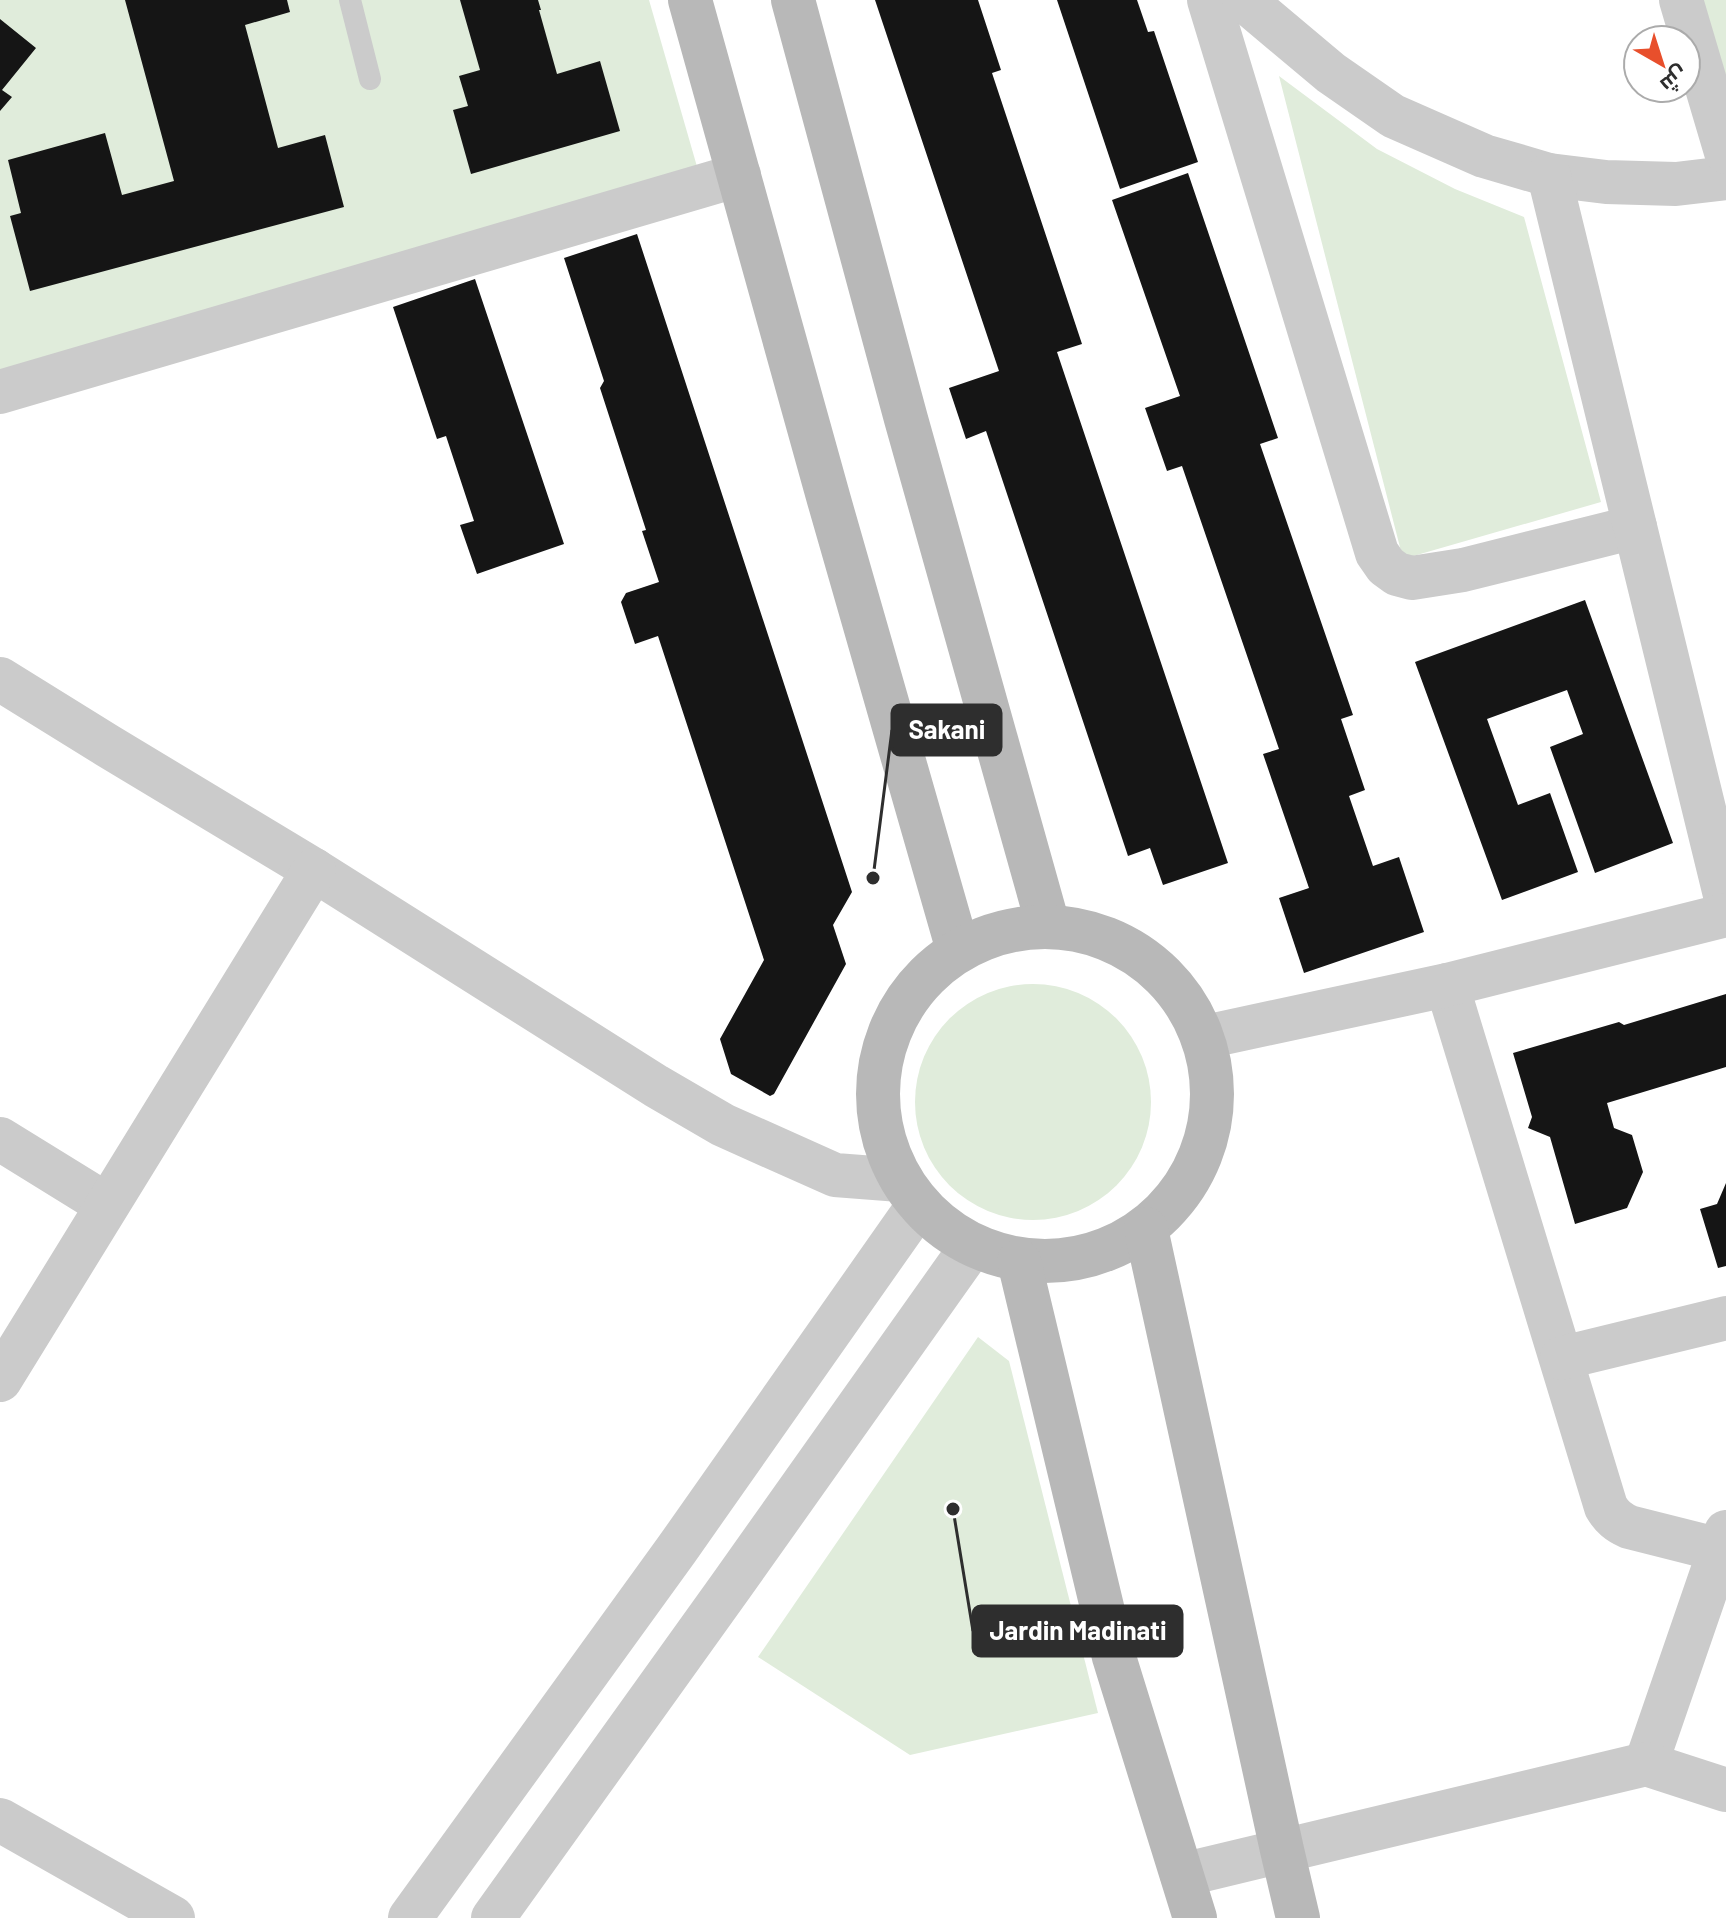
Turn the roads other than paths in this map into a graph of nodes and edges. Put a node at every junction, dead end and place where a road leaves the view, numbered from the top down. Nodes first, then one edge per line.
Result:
1 (350, 0) edge
2 (690, 0) edge
3 (793, 0) edge
4 (1209, 0) edge
5 (1244, 0) edge
6 (1681, 0) edge
7 (370, 79) dead end
8 (1726, 152) edge
9 (739, 175) junction
10 (1549, 175) junction
11 (1726, 178) edge
12 (0, 392) edge
13 (1635, 527) junction
14 (0, 679) edge
15 (314, 870) junction
16 (1726, 899) edge
17 (1726, 915) edge
18 (1048, 925) junction
19 (958, 950) junction
20 (1447, 985) junction
21 (1205, 1037) junction
22 (0, 1139) edge
23 (909, 1193) junction
24 (107, 1205) junction
25 (1146, 1229) junction
26 (972, 1246) junction
27 (1019, 1261) junction
28 (1726, 1318) edge
29 (1562, 1358) junction
30 (0, 1380) edge
31 (1723, 1541) edge
32 (1646, 1764) junction
33 (1726, 1790) edge
34 (0, 1820) edge
35 (1282, 1850) junction
36 (1182, 1875) junction
37 (173, 1918) edge
38 (410, 1918) edge
39 (493, 1918) edge
40 (1195, 1918) edge
41 (1298, 1918) edge

1 - 7 lane
2 - 9 street
3 - 18 street
4 - 13 street
5 - 10 street
6 - 8 street
9 - 12 street
9 - 19 street
10 - 11 street
10 - 13 street
13 - 16 street
14 - 15 street
15 - 23 street
15 - 24 street
17 - 20 street
18 - 19 street
18 - 21 street
19 - 23 street
20 - 21 street
20 - 29 street
21 - 25 street
22 - 24 street
23 - 26 street
23 - 38 street
24 - 30 street
25 - 27 street
25 - 35 street
26 - 27 street
26 - 39 street
27 - 36 street
28 - 29 street
29 - 31 street
31 - 32 street
32 - 33 street
32 - 35 street
34 - 37 street
35 - 36 street
35 - 41 street
36 - 40 street

